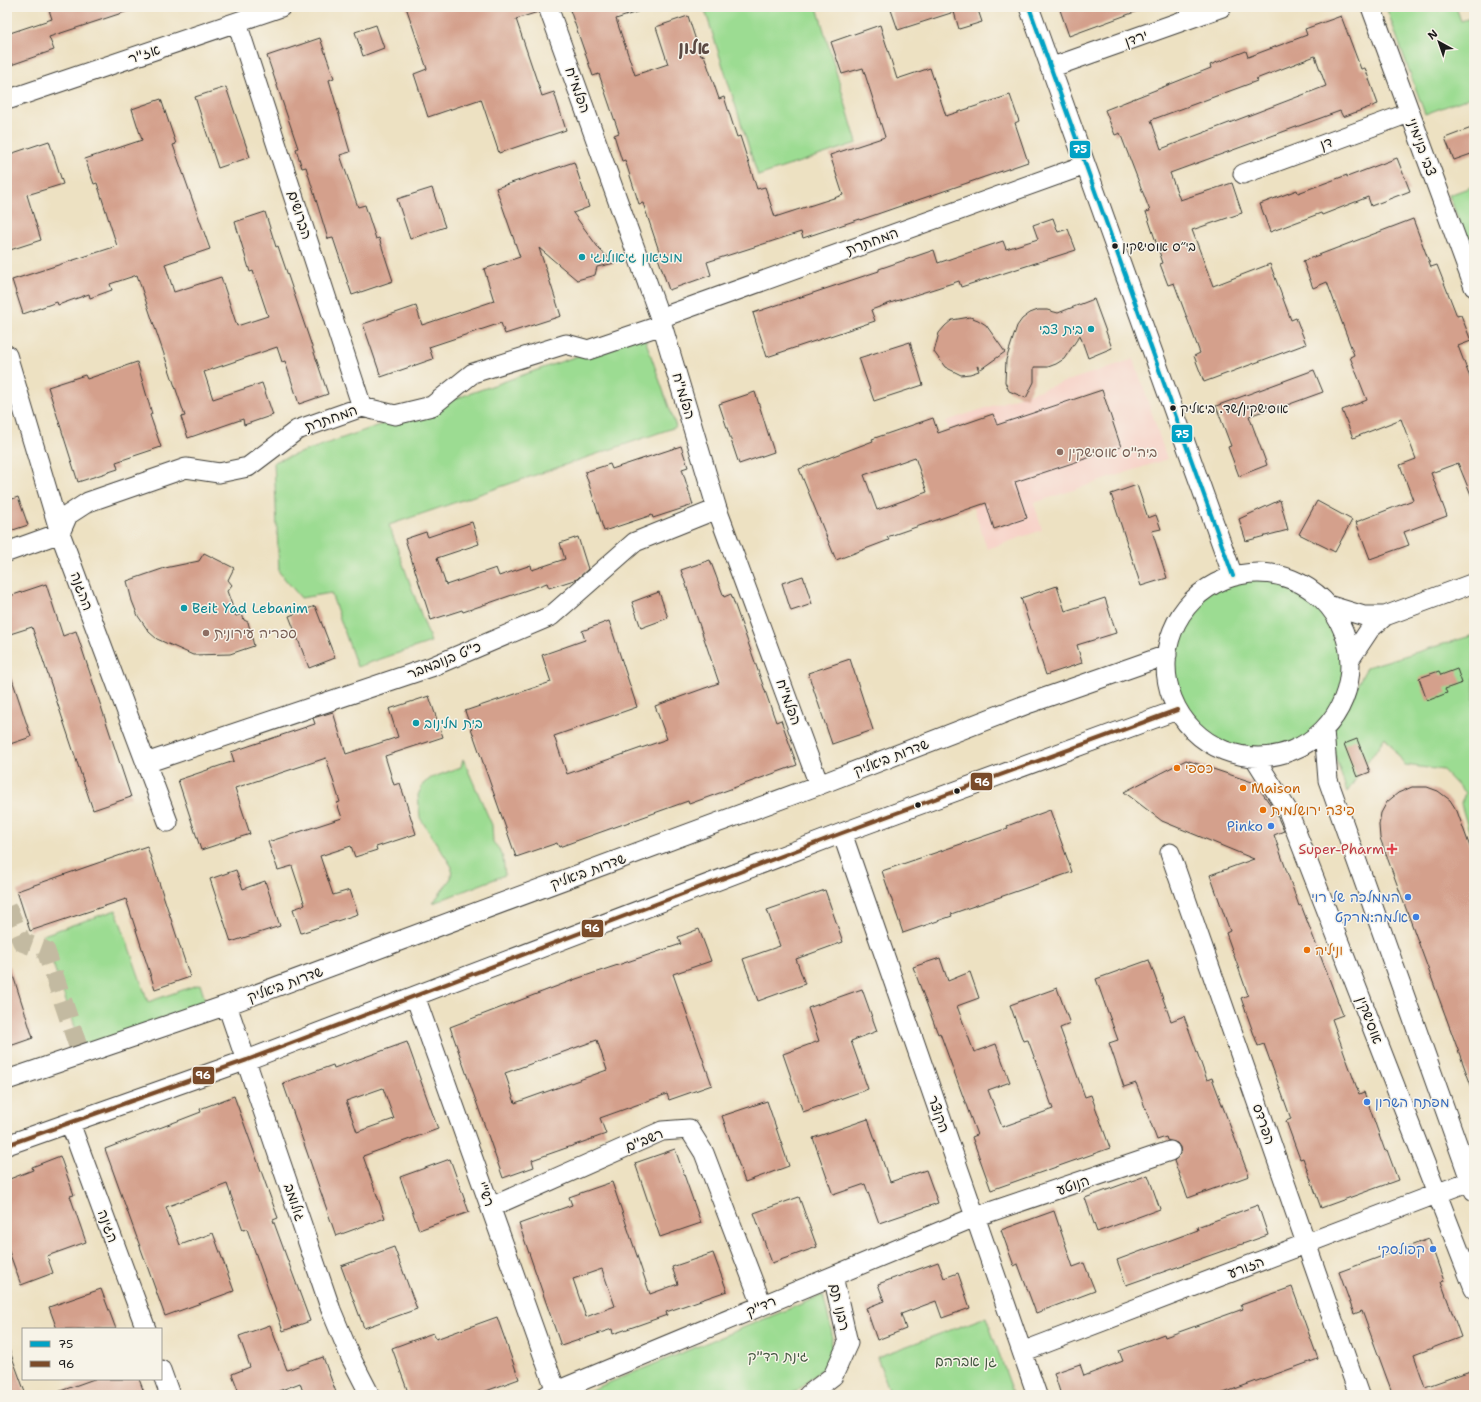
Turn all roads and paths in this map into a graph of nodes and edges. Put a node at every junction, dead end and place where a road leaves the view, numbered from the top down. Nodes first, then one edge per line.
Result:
1 (280, 7) edge
2 (548, 7) edge
3 (1029, 7) edge
4 (1222, 7) edge
5 (1371, 7) edge
6 (247, 15) edge
7 (1050, 68) junction
8 (7, 100) edge
9 (1409, 113) junction
10 (1085, 165) junction
11 (1243, 174) dead end
12 (1470, 264) edge
13 (1474, 287) edge
14 (661, 322) junction
15 (7, 355) edge
16 (362, 407) junction
17 (718, 509) junction
18 (60, 533) junction
19 (7, 552) edge
20 (1233, 576) junction
21 (1474, 583) edge
22 (1328, 605) junction
23 (1385, 616) junction
24 (1167, 655) junction
25 (1350, 659) junction
26 (1177, 710) junction
27 (1324, 730) junction
28 (1254, 757) junction
29 (146, 763) junction
30 (819, 785) junction
31 (168, 822) dead end
32 (842, 833) junction
33 (1170, 853) dead end
34 (415, 996) junction
35 (227, 1005) junction
36 (247, 1060) junction
37 (7, 1080) edge
38 (70, 1123) junction
39 (7, 1145) edge
40 (1170, 1151) dead end
41 (1472, 1186) edge
42 (1438, 1194) junction
43 (491, 1207) junction
44 (975, 1217) junction
45 (1306, 1244) junction
46 (833, 1276) junction
47 (1474, 1288) edge
48 (762, 1305) junction
49 (146, 1328) edge
50 (1022, 1352) junction
51 (162, 1373) edge
52 (552, 1393) edge
53 (170, 1395) edge
54 (370, 1395) edge
55 (808, 1395) edge
56 (1037, 1395) edge
57 (1359, 1395) edge

1 - 6 street, אז"ר
2 - 14 street, הפלמ"ח
3 - 7 street
4 - 7 street, ירדן
5 - 9 street, צבי בנימיני
6 - 8 street, אז"ר
6 - 16 street, הברושים
7 - 10 street
9 - 11 street, דן
9 - 12 street, צבי בנימיני
10 - 14 street, המחתרת
10 - 20 street
12 - 13 street, צבי בנימיני
14 - 16 street, המחתרת
14 - 17 street, הפלמ"ח
15 - 18 street, ההגנה
16 - 18 street, המחתרת
17 - 29 street, כ"ט בנובמבר
17 - 30 street, הפלמ"ח
18 - 19 street
18 - 29 street, ההגנה
20 - 22 street
20 - 24 street
21 - 23 street
22 - 23 street
22 - 25 street
23 - 25 street
24 - 26 street
24 - 30 street, שדרות ביאליק
25 - 27 street
26 - 28 street
26 - 32 street
27 - 28 street
27 - 41 street
28 - 42 street, אוסישקין
29 - 31 street, ההגנה
30 - 35 street, שדרות ביאליק
32 - 34 street
32 - 44 street, הקוצר
33 - 45 street, הפרדס
34 - 36 street
34 - 43 street, רש"י
35 - 36 street, גולומב
35 - 37 street, שדרות ביאליק
36 - 38 street
36 - 54 street, גולומב
38 - 39 street
38 - 49 street, הגינה
40 - 44 street, הנוטע
41 - 42 street, הזורע
42 - 45 street, הזורע
42 - 47 street, אוסישקין
43 - 48 street, רשב"ם
43 - 52 street, רש"י
44 - 46 street, רד"ק
44 - 50 street, הקוצר
45 - 50 street, הזורע
45 - 57 street, הפרדס
46 - 48 street, רד"ק
46 - 55 street, רבנו תם
48 - 52 street, רד"ק
50 - 56 street, הקוצר
51 - 53 street

